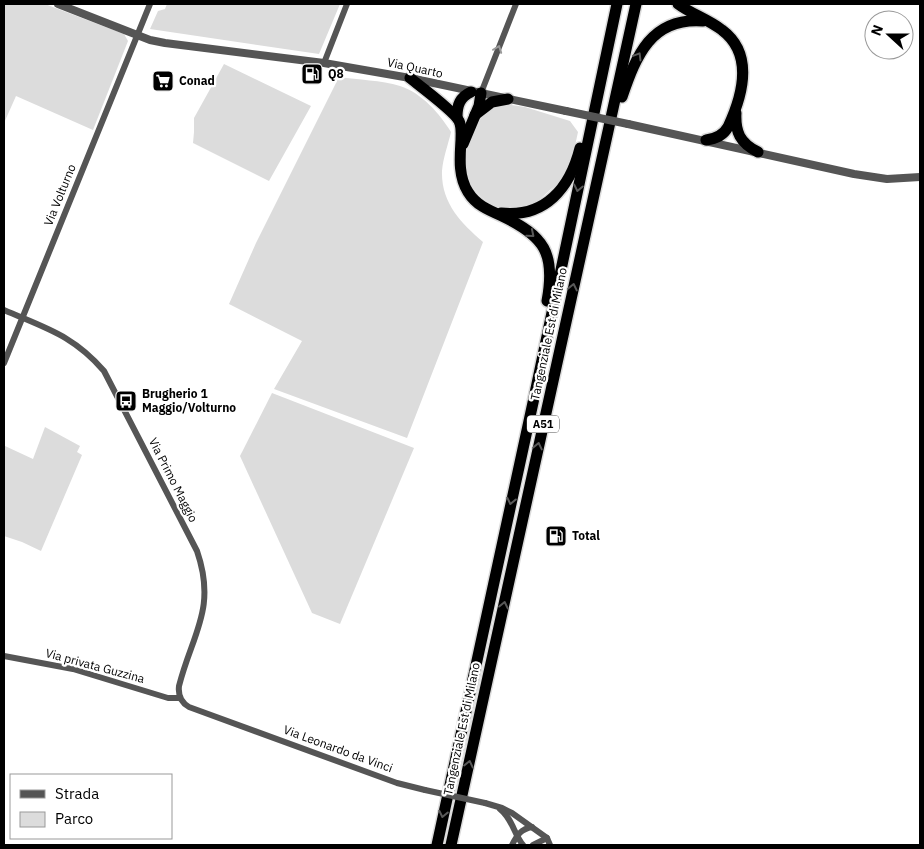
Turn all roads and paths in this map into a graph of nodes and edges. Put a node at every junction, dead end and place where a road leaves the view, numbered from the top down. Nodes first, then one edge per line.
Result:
1 (58, 4) edge
2 (150, 4) edge
3 (347, 4) edge
4 (516, 4) edge
5 (617, 4) edge
6 (636, 4) edge
7 (678, 4) edge
8 (708, 22) junction
9 (138, 34) junction
10 (324, 63) junction
11 (410, 78) junction
12 (476, 92) junction
13 (508, 100) junction
14 (474, 116) junction
15 (457, 117) junction
16 (731, 129) junction
17 (607, 134) junction
18 (706, 140) junction
19 (729, 145) junction
20 (758, 152) junction
21 (460, 153) junction
22 (920, 177) edge
23 (488, 210) junction
24 (4, 310) edge
25 (22, 318) junction
26 (4, 364) edge
27 (534, 398) junction
28 (4, 656) edge
29 (180, 698) junction
30 (495, 805) junction
31 (532, 827) junction
32 (516, 836) junction
33 (547, 838) junction
34 (437, 843) edge
35 (450, 845) edge
36 (512, 845) edge
37 (523, 845) edge
38 (533, 845) edge
39 (550, 845) edge

1 - 9 street, Via Quarto
2 - 9 street, Via Volturno
3 - 10 street
12 -> 4 street
5 - 23 highway
5 -> 27 highway, Tangenziale Est di Milano / A51
6 - 17 highway, Tangenziale Est di Milano / A51
7 - 8 highway
8 - 16 highway
17 -> 8 highway
9 - 10 street, Via Quarto
9 - 25 street, Via Volturno
10 - 11 street, Via Quarto
11 - 12 street, Via Quarto
11 - 15 highway
12 - 13 street, Via Quarto
12 - 14 highway
12 - 15 highway
13 - 14 highway
13 - 18 street, Via Quarto, bridge
14 - 21 highway
15 - 21 highway
16 - 18 highway
16 - 19 highway
16 - 20 highway
35 -> 17 highway, Tangenziale Est di Milano / A51
18 - 19 street, Via Quarto
19 - 20 street, Via Quarto
20 - 22 street, Via Quarto
21 - 23 highway
23 -> 27 highway
24 - 25 street, Via Primo Maggio
25 - 26 street, Via Volturno
25 - 29 street, Via Primo Maggio
27 -> 34 highway, Tangenziale Est di Milano / A51
28 - 29 street, Via privata Guzzina
29 - 30 street, Via Leonardo da Vinci, bridge
30 - 31 street, Via Leonardo da Vinci
30 - 32 street
31 - 32 street
31 - 33 street, Via Leonardo da Vinci
32 - 36 street
32 - 37 street
33 - 38 street
33 - 39 street

